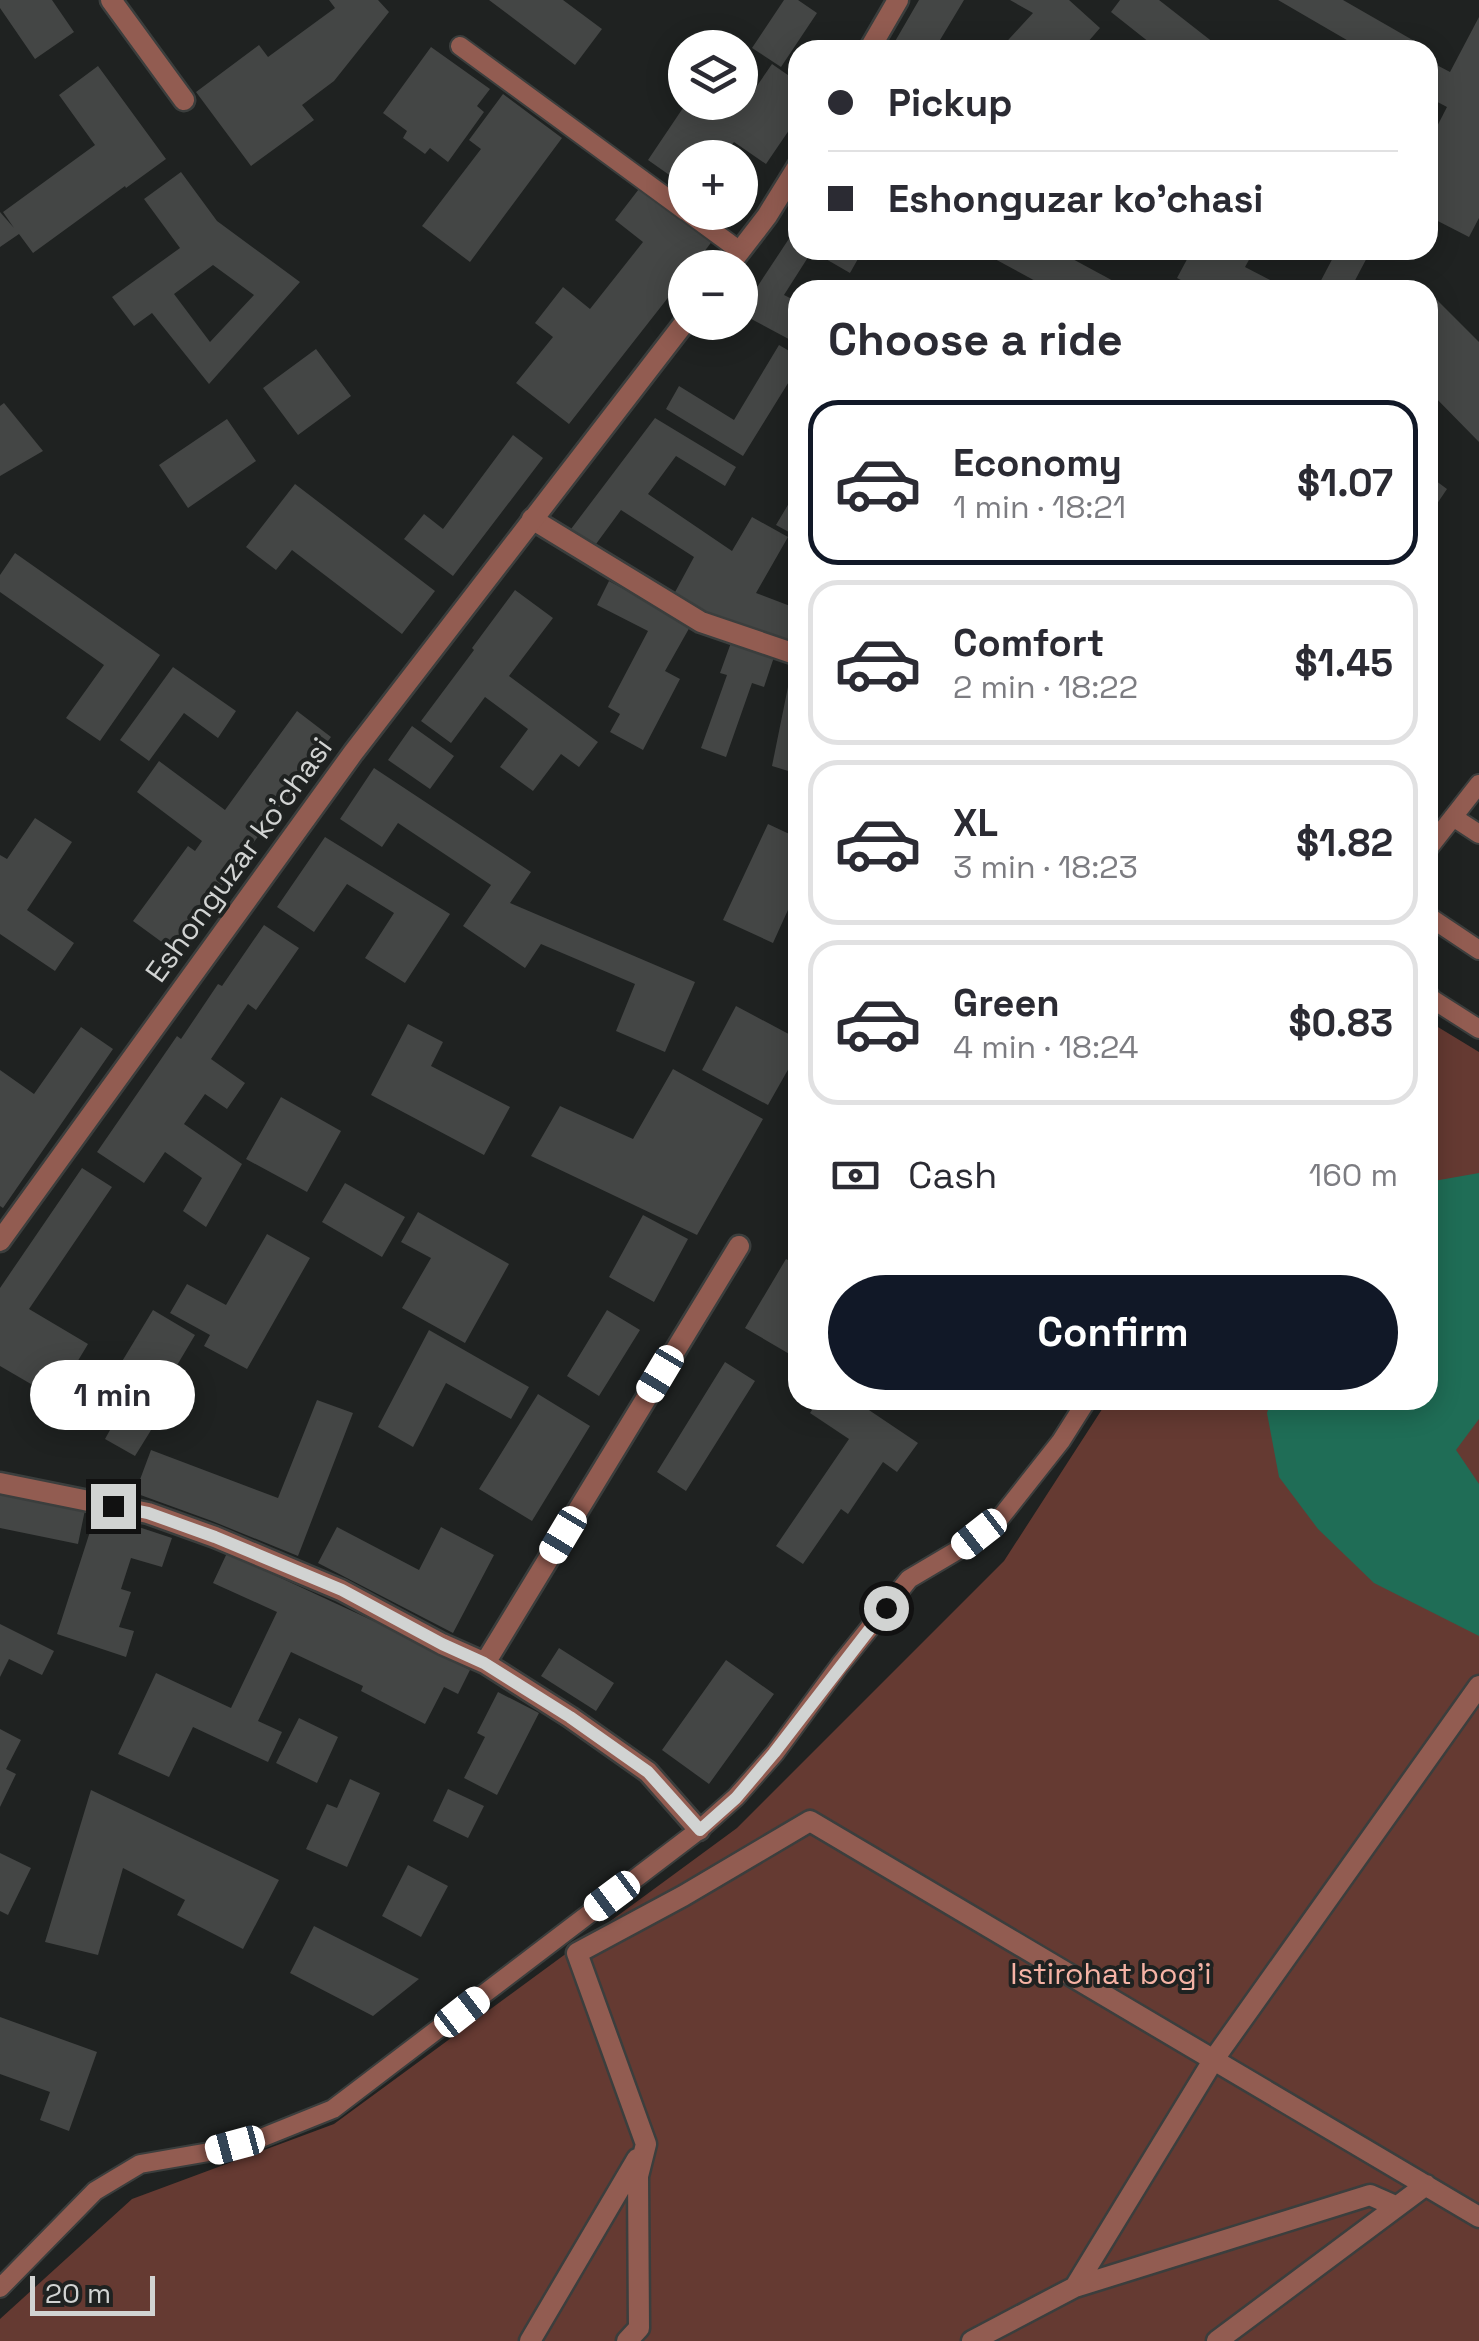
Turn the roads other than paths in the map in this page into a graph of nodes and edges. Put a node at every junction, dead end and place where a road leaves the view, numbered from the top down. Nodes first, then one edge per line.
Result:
1 (111, 0) edge
2 (898, 0) edge
3 (875, 40) edge
4 (460, 46) dead end
5 (184, 100) dead end
6 (788, 182) edge
7 (668, 199) edge
8 (704, 230) edge
9 (724, 250) edge
10 (740, 250) edge
11 (671, 340) edge
12 (532, 519) junction
13 (788, 651) edge
14 (1479, 784) edge
15 (1453, 817) junction
16 (1479, 834) edge
17 (1438, 836) edge
18 (1438, 926) edge
19 (1479, 950) edge
20 (1438, 1003) edge
21 (1479, 1029) edge
22 (0, 1241) edge
23 (739, 1246) dead end
24 (1081, 1410) edge
25 (0, 1482) edge
26 (484, 1663) junction
27 (1479, 1686) edge
28 (700, 1830) junction
29 (1214, 2059) junction
30 (646, 2144) junction
31 (1426, 2184) junction
32 (1395, 2206) junction
33 (1479, 2216) edge
34 (2, 2284) edge
35 (1075, 2287) junction
36 (530, 2341) edge
37 (626, 2341) edge
38 (972, 2341) edge
39 (1218, 2341) edge

1 - 5 street
2 - 3 street
4 - 7 lane
6 - 10 street
8 - 9 lane
11 - 12 street, Eshonguzar ko'chasi
12 - 13 street
12 - 22 street, Eshonguzar ko'chasi
14 - 15 lane
15 - 16 lane
15 - 17 lane
18 - 19 lane
20 - 21 lane
23 - 26 street
24 - 28 lane
25 - 26 street
26 - 28 street
27 - 29 street
28 - 34 lane
29 - 30 street
29 - 31 street
29 - 35 street
30 - 36 street
30 - 37 street
31 - 32 street
31 - 33 street
32 - 35 street
32 - 39 street
35 - 38 street

